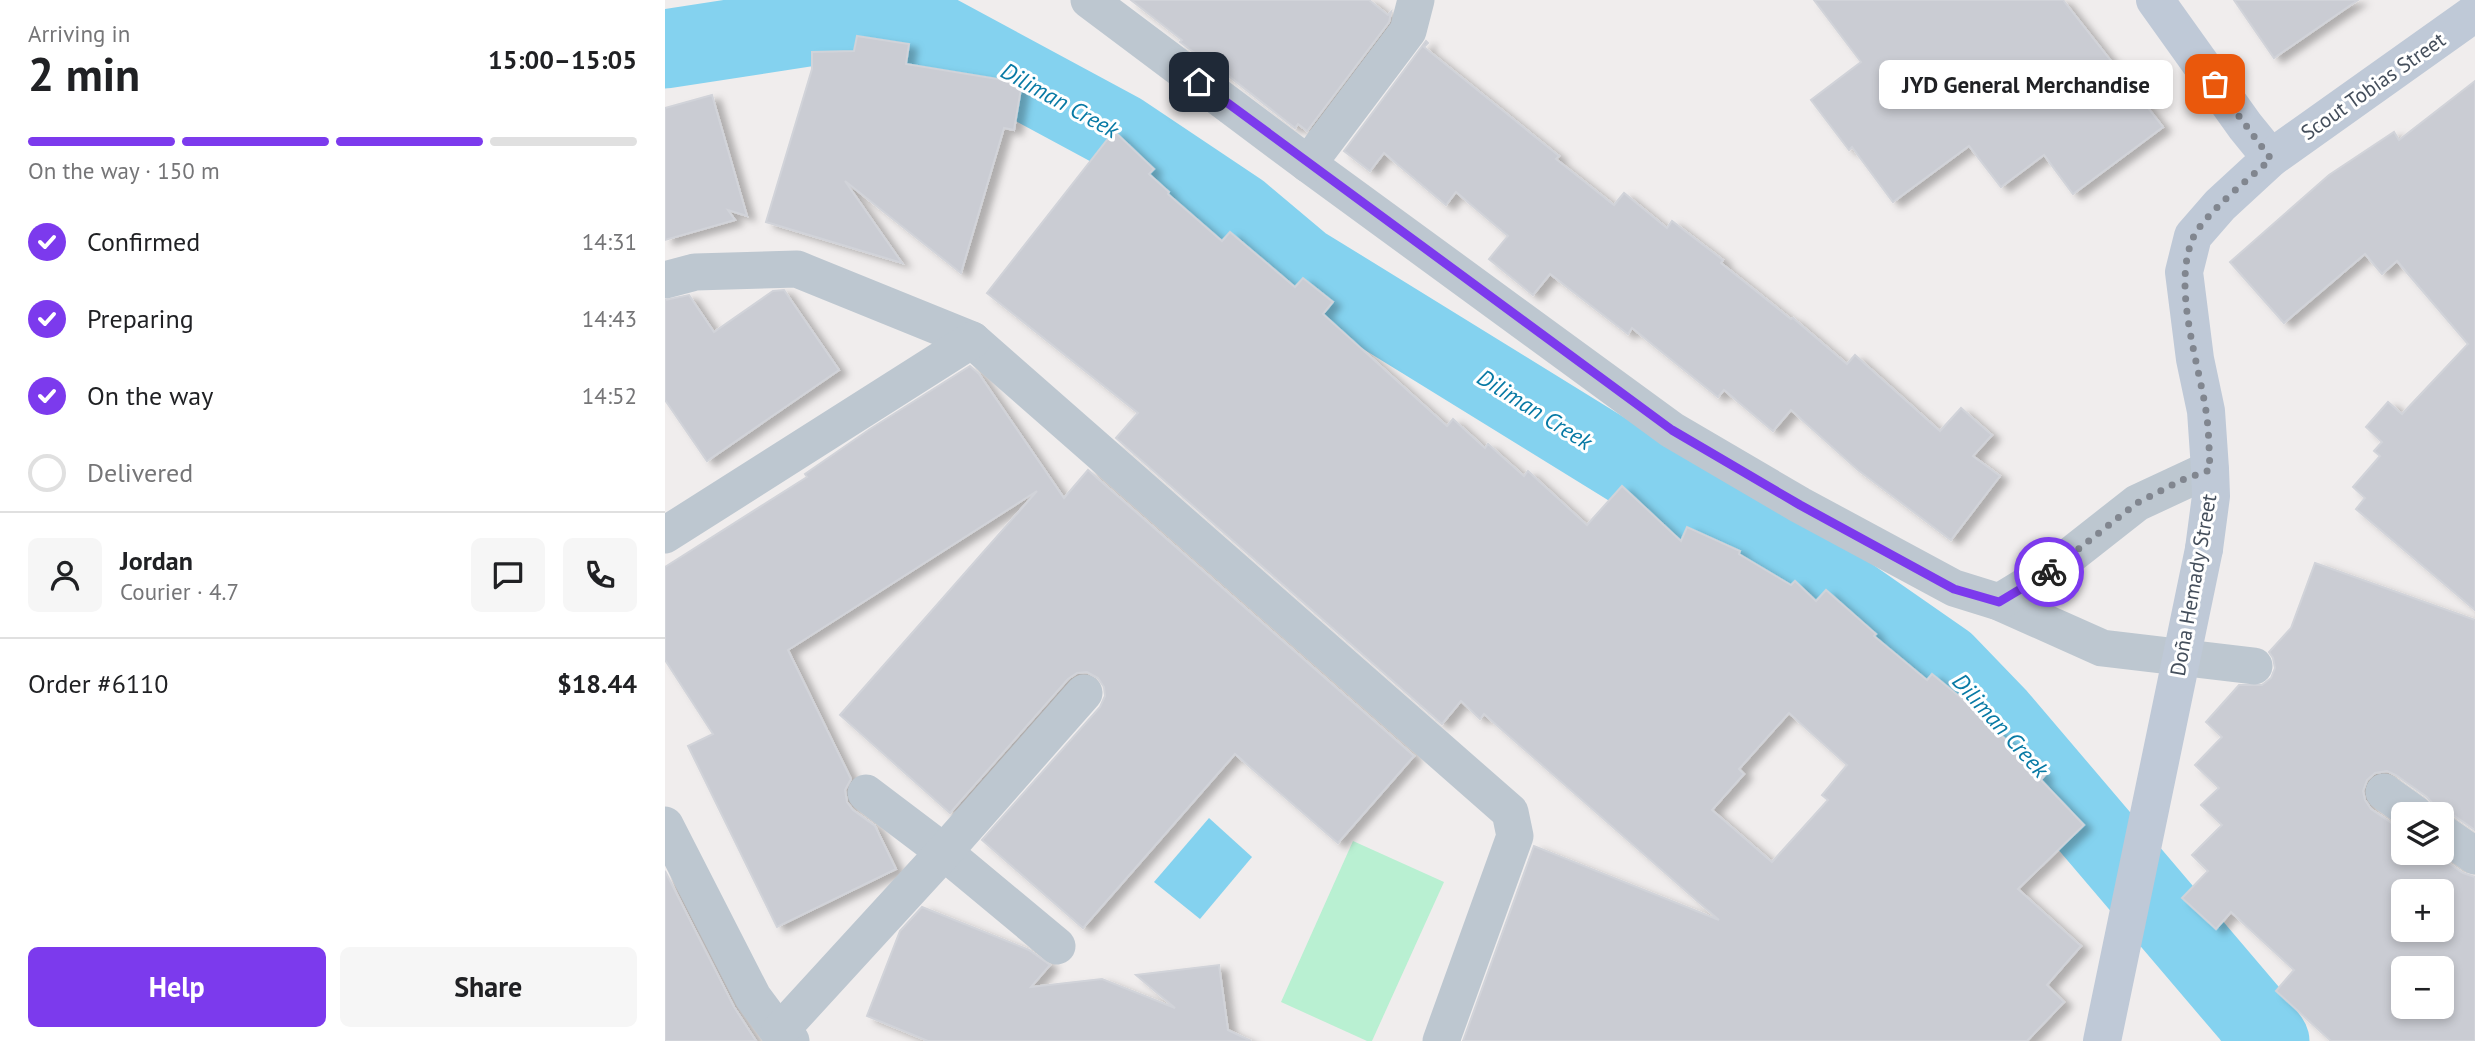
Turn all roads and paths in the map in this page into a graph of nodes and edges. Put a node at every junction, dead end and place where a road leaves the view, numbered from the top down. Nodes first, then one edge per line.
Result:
1 (1089, 0) edge
2 (1416, 0) edge
3 (2155, 0) edge
4 (2475, 13) edge
5 (2271, 159) junction
6 (1308, 164) junction
7 (665, 280) edge
8 (972, 340) junction
9 (2210, 470) junction
10 (665, 535) edge
11 (1999, 602) junction
12 (2254, 666) dead end
13 (1084, 694) dead end
14 (2384, 792) dead end
15 (866, 793) dead end
16 (2398, 802) edge
17 (665, 825) edge
18 (2454, 841) edge
19 (944, 852) junction
20 (2475, 856) edge
21 (1057, 946) dead end
22 (785, 1037) edge
23 (1441, 1041) edge
24 (2102, 1041) edge

1 - 6 street
2 - 6 street
3 - 5 street
4 - 5 street, Scout Tobias Street
5 - 9 street, Doña Hemady Street
6 - 11 street
7 - 8 street
8 - 10 street
8 - 23 street
9 - 11 street
9 - 24 street, Doña Hemady Street, bridge
11 - 12 street
13 - 19 street
14 - 16 street
15 - 19 street
17 - 22 street
18 - 20 street
19 - 21 street
19 - 22 street

